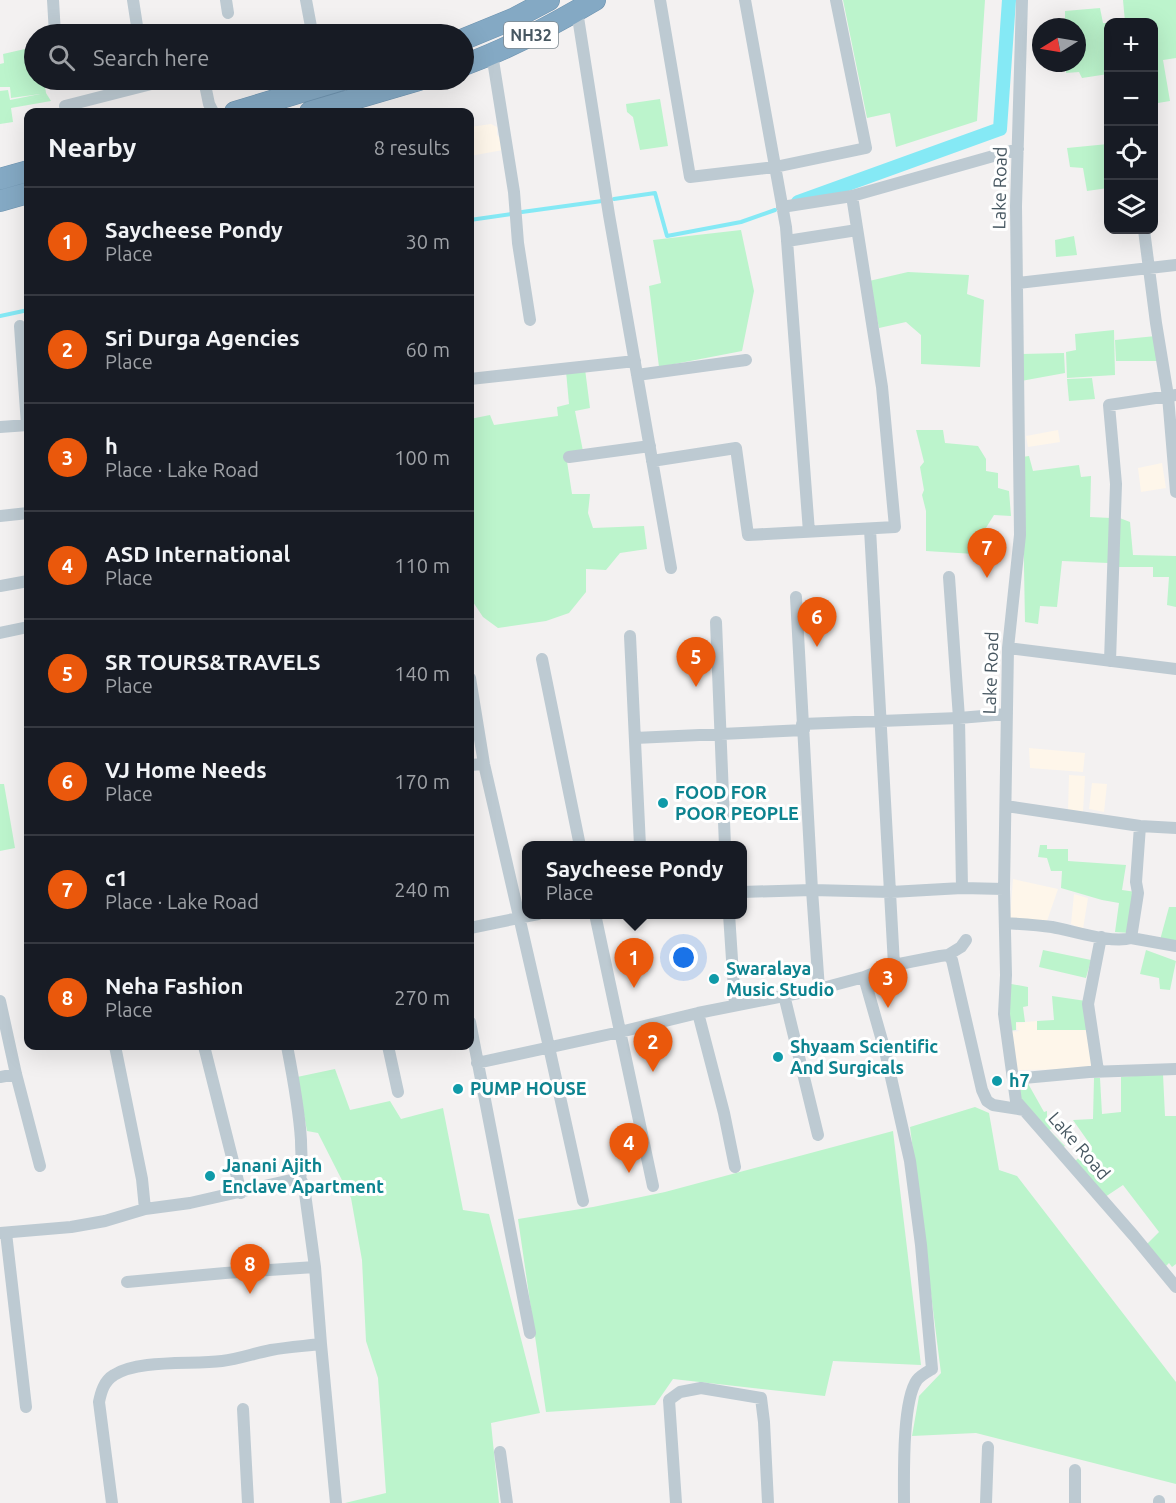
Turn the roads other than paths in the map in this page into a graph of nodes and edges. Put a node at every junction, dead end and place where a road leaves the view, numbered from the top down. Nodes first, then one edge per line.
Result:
1 (53, 0) edge
2 (133, 0) edge
3 (226, 0) edge
4 (306, 0) edge
5 (549, 0) edge
6 (595, 0) edge
7 (660, 0) edge
8 (745, 0) edge
9 (836, 0) edge
10 (1022, 0) edge
11 (577, 11) junction
12 (228, 13) dead end
13 (54, 24) edge
14 (137, 24) edge
15 (310, 24) edge
16 (474, 35) edge
17 (492, 54) junction
18 (474, 61) edge
19 (128, 90) edge
20 (206, 90) edge
21 (308, 90) edge
22 (387, 90) edge
23 (65, 106) dead end
24 (211, 108) edge
25 (248, 108) edge
26 (329, 108) edge
27 (1018, 149) junction
28 (775, 167) junction
29 (24, 172) edge
30 (0, 179) edge
31 (24, 195) edge
32 (852, 196) junction
33 (0, 201) edge
34 (782, 207) junction
35 (857, 230) junction
36 (1145, 234) edge
37 (787, 241) junction
38 (1176, 265) edge
39 (1149, 269) junction
40 (1018, 284) junction
41 (530, 320) dead end
42 (20, 326) dead end
43 (746, 360) dead end
44 (635, 361) junction
45 (637, 375) junction
46 (24, 376) edge
47 (474, 379) edge
48 (1172, 396) edge
49 (24, 425) edge
50 (0, 428) edge
51 (650, 446) junction
52 (569, 457) dead end
53 (652, 461) junction
54 (1176, 492) edge
55 (24, 513) edge
56 (0, 516) edge
57 (870, 529) junction
58 (808, 532) junction
59 (671, 568) dead end
60 (949, 576) dead end
61 (24, 581) edge
62 (0, 586) edge
63 (796, 597) dead end
64 (716, 622) dead end
65 (24, 628) edge
66 (0, 633) edge
67 (630, 636) dead end
68 (1008, 648) junction
69 (542, 658) dead end
70 (1110, 661) junction
71 (1176, 669) edge
72 (474, 703) edge
73 (1006, 714) junction
74 (959, 718) junction
75 (880, 721) junction
76 (803, 727) junction
77 (721, 734) junction
78 (636, 738) junction
79 (484, 764) junction
80 (474, 765) edge
81 (1006, 806) junction
82 (1140, 826) junction
83 (1176, 828) edge
84 (579, 841) edge
85 (640, 841) edge
86 (725, 841) edge
87 (962, 888) junction
88 (1004, 889) junction
89 (812, 890) junction
90 (747, 892) edge
91 (891, 892) junction
92 (520, 918) junction
93 (596, 919) edge
94 (729, 919) edge
95 (1005, 923) junction
96 (474, 927) edge
97 (1101, 938) junction
98 (1131, 938) junction
99 (966, 940) dead end
100 (1176, 946) edge
101 (948, 955) junction
102 (894, 965) junction
103 (864, 977) junction
104 (819, 989) junction
105 (784, 995) junction
106 (0, 1001) edge
107 (735, 1005) junction
108 (698, 1013) junction
109 (620, 1032) junction
110 (474, 1045) edge
111 (549, 1047) junction
112 (116, 1050) edge
113 (205, 1050) edge
114 (288, 1050) edge
115 (389, 1050) edge
116 (477, 1063) junction
117 (1176, 1069) edge
118 (1098, 1071) junction
119 (16, 1074) junction
120 (0, 1077) edge
121 (1013, 1079) junction
122 (398, 1092) dead end
123 (1024, 1110) junction
124 (818, 1135) dead end
125 (40, 1166) dead end
126 (735, 1167) dead end
127 (300, 1178) junction
128 (653, 1186) dead end
129 (241, 1193) junction
130 (583, 1201) dead end
131 (145, 1209) junction
132 (3, 1233) edge
133 (315, 1267) junction
134 (127, 1282) dead end
135 (1176, 1287) edge
136 (530, 1332) dead end
137 (321, 1344) junction
138 (26, 1407) dead end
139 (243, 1408) dead end
140 (988, 1447) dead end
141 (500, 1452) dead end
142 (1075, 1470) dead end
143 (112, 1503) edge
144 (248, 1503) edge
145 (336, 1503) edge
146 (507, 1503) edge
147 (676, 1503) edge
148 (768, 1503) edge
149 (904, 1503) edge
150 (986, 1503) edge
151 (1075, 1503) edge

1 - 13 street
2 - 14 street
3 - 12 street
4 - 15 street
5 - 16 highway, NH32
6 - 11 highway, NH32
7 - 28 street
8 - 28 street
9 - 28 street
10 - 27 street, Lake Road
11 - 17 highway, NH32
11 - 44 street
17 - 18 highway, NH32
17 - 41 street
19 - 23 street
20 - 24 street
21 - 25 highway
22 - 26 highway
27 - 32 street
27 - 40 street, Lake Road
28 - 34 street
29 - 30 highway
31 - 33 highway
32 - 34 street
32 - 35 street
34 - 37 street
35 - 37 street
35 - 57 street
36 - 39 street
37 - 58 street
38 - 39 street
39 - 40 street
39 - 48 street
40 - 68 street, Lake Road
42 - 46 street
43 - 45 street
44 - 45 street
44 - 47 street
45 - 51 street
48 - 54 street
48 - 70 street
49 - 50 street
51 - 52 street
51 - 53 street
53 - 58 street
53 - 59 street
55 - 56 street
57 - 58 street
57 - 75 street
60 - 74 street
61 - 62 street
63 - 76 street
64 - 77 street
65 - 66 street
67 - 78 street
68 - 70 street
68 - 73 street, Lake Road
69 - 84 street
70 - 71 street
72 - 79 street
73 - 74 street
73 - 81 street, Lake Road
74 - 75 street
74 - 87 street
75 - 76 street
75 - 91 street
76 - 77 street
76 - 89 street
77 - 78 street
77 - 86 street
78 - 85 street
79 - 80 street
79 - 92 street
81 - 82 street
81 - 88 street, Lake Road
82 - 83 street
82 - 98 street
87 - 88 street
87 - 91 street
88 - 95 street, Lake Road
89 - 90 street
89 - 91 street
89 - 104 street
91 - 102 street
92 - 96 street
92 - 111 street
93 - 109 street
94 - 107 street
95 - 97 street
95 - 121 street, Lake Road
97 - 98 street
97 - 118 street
98 - 100 street
99 - 101 street
101 - 102 street
101 - 123 street
102 - 103 street
103 - 104 street
103 - 149 street
104 - 105 street
105 - 107 street
105 - 124 street
106 - 119 street
107 - 108 street
108 - 109 street
108 - 126 street
109 - 111 street
109 - 128 street
110 - 116 street
111 - 116 street
111 - 130 street
112 - 131 street
113 - 129 street
114 - 127 street
115 - 122 street
116 - 136 street
117 - 118 street
118 - 121 street
119 - 120 street
119 - 125 street
121 - 123 street, Lake Road
123 - 135 street, Lake Road
127 - 129 street
127 - 133 street
129 - 131 street
131 - 132 street
132 - 138 street
133 - 134 street
133 - 137 street
137 - 143 street
137 - 145 street
139 - 144 street
140 - 150 street
141 - 146 street
142 - 151 street
147 - 148 street

